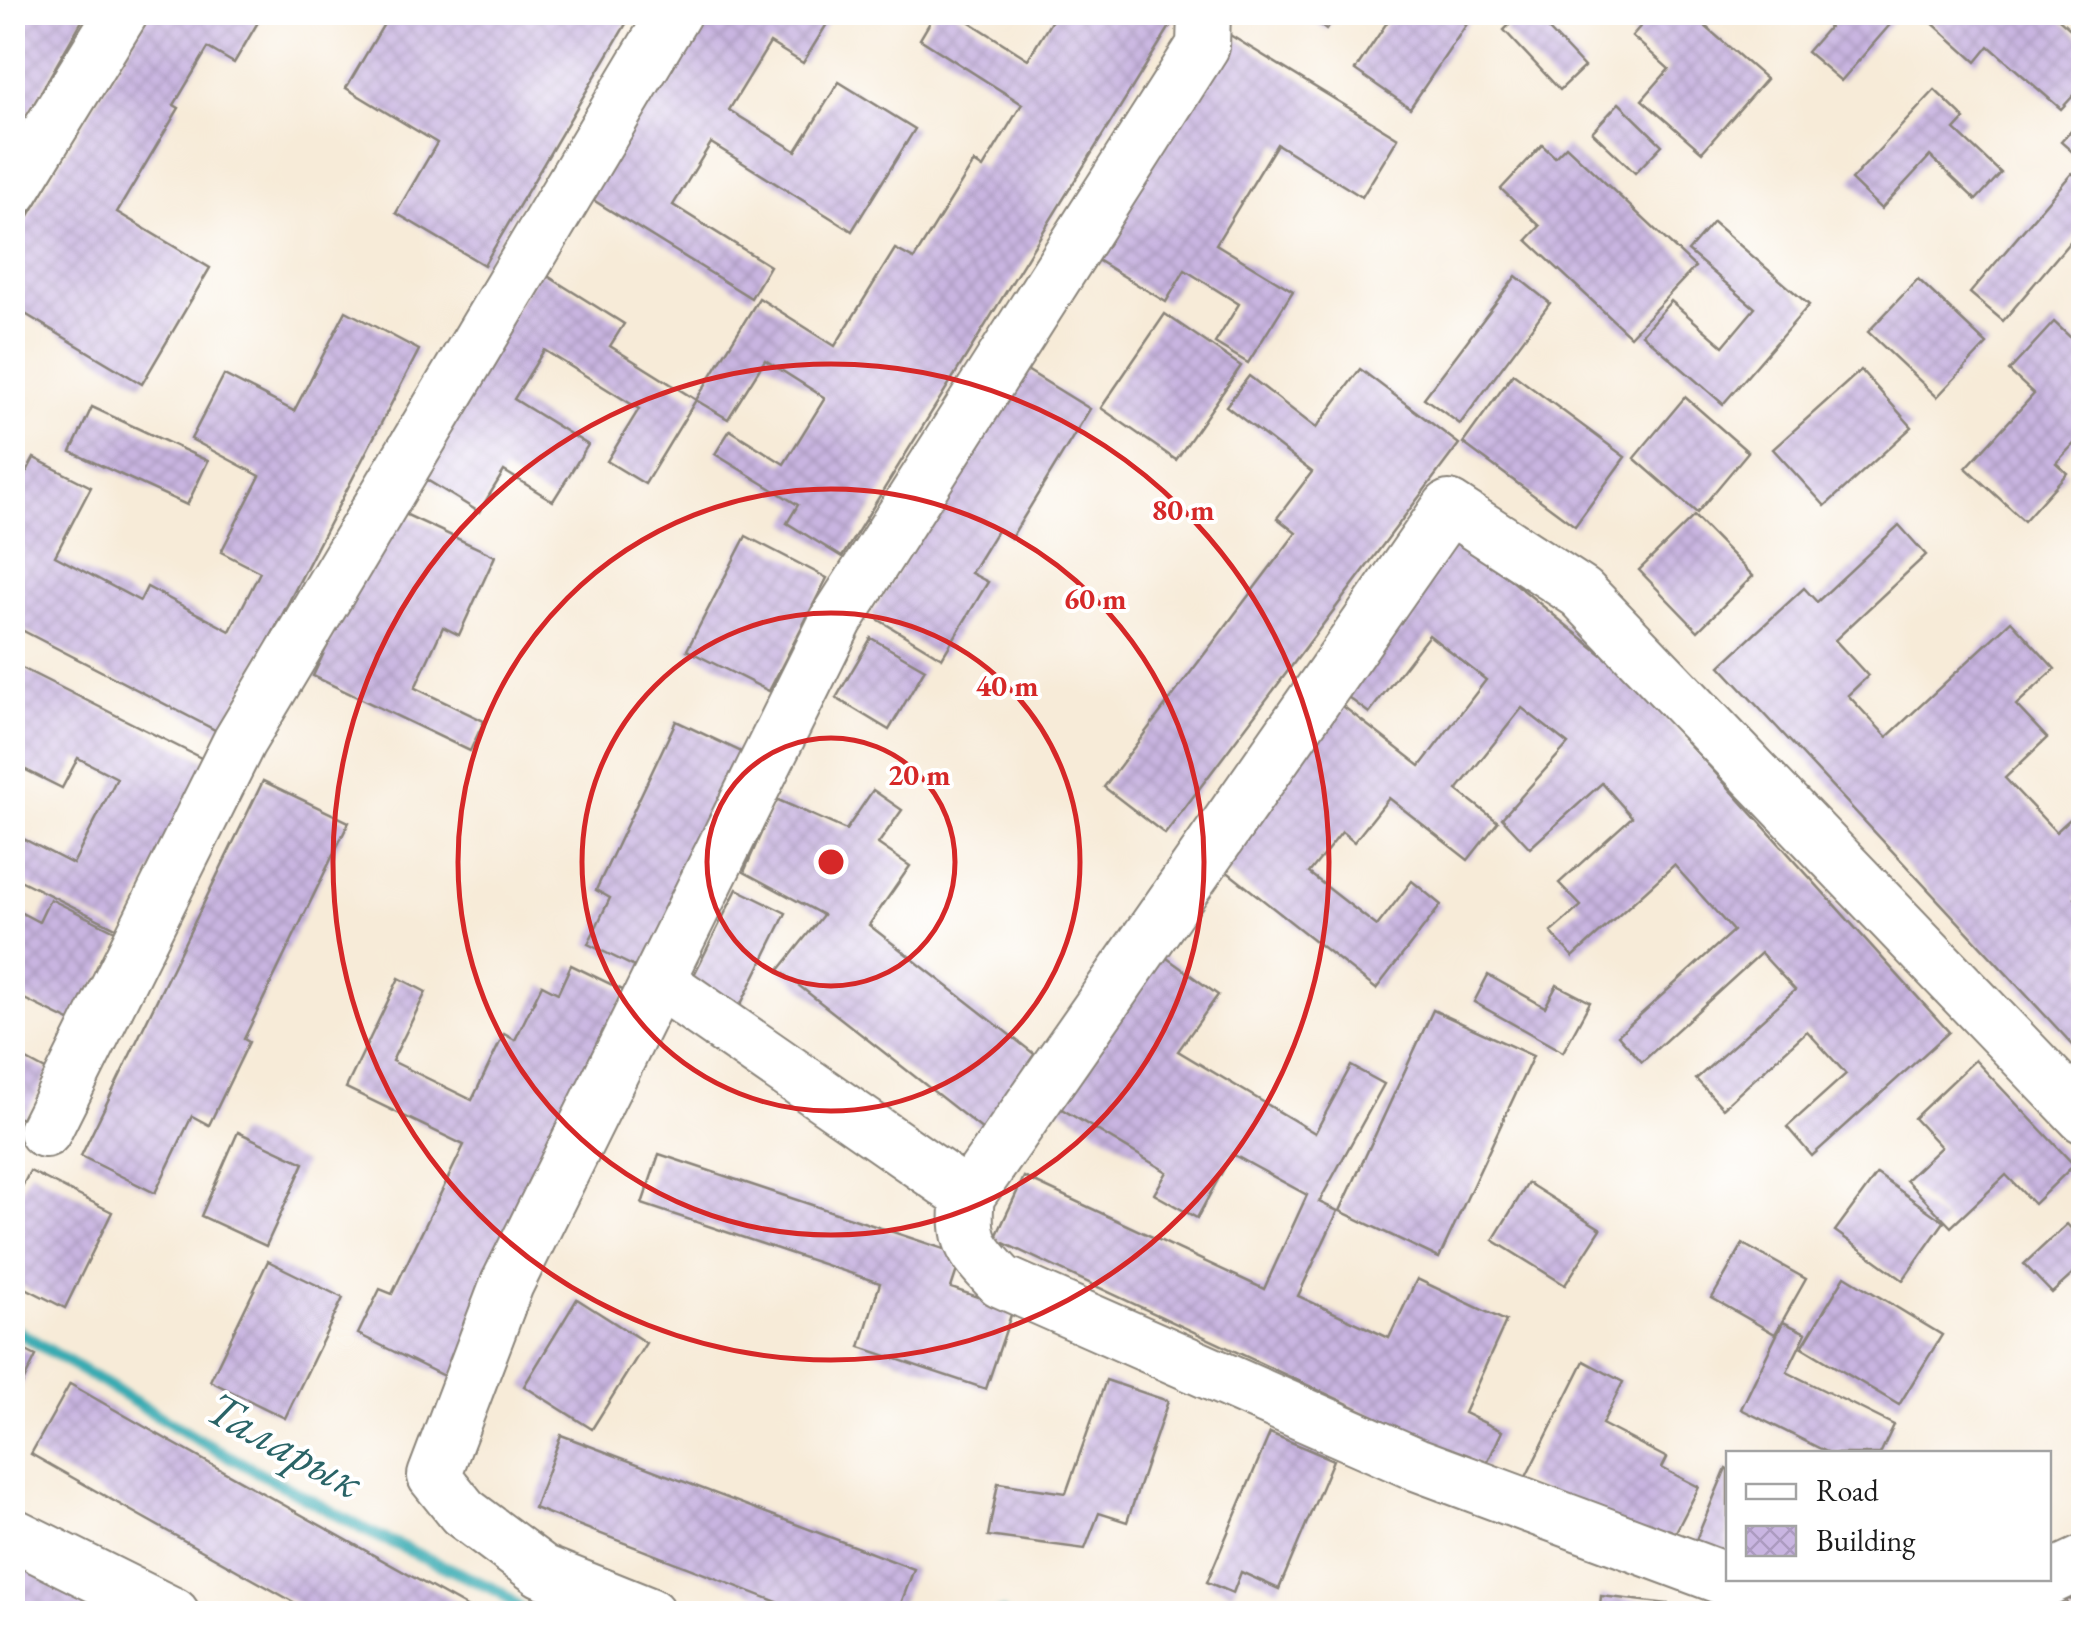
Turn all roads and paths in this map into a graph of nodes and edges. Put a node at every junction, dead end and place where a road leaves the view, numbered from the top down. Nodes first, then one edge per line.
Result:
1 (122, 12) edge
2 (675, 12) edge
3 (1204, 12) edge
4 (12, 191) edge
5 (658, 980) junction
6 (2084, 1117) edge
7 (45, 1131) dead end
8 (968, 1196) junction
9 (12, 1534) edge
10 (2084, 1562) edge
11 (2051, 1577) edge
12 (1726, 1579) edge
13 (1730, 1581) edge
14 (2043, 1581) edge
15 (173, 1614) edge
16 (648, 1614) edge

1 - 4 street
2 - 7 street
3 - 5 street
5 - 8 street
5 - 16 street
6 - 8 street
8 - 12 street
9 - 15 street
10 - 11 street
13 - 14 street

